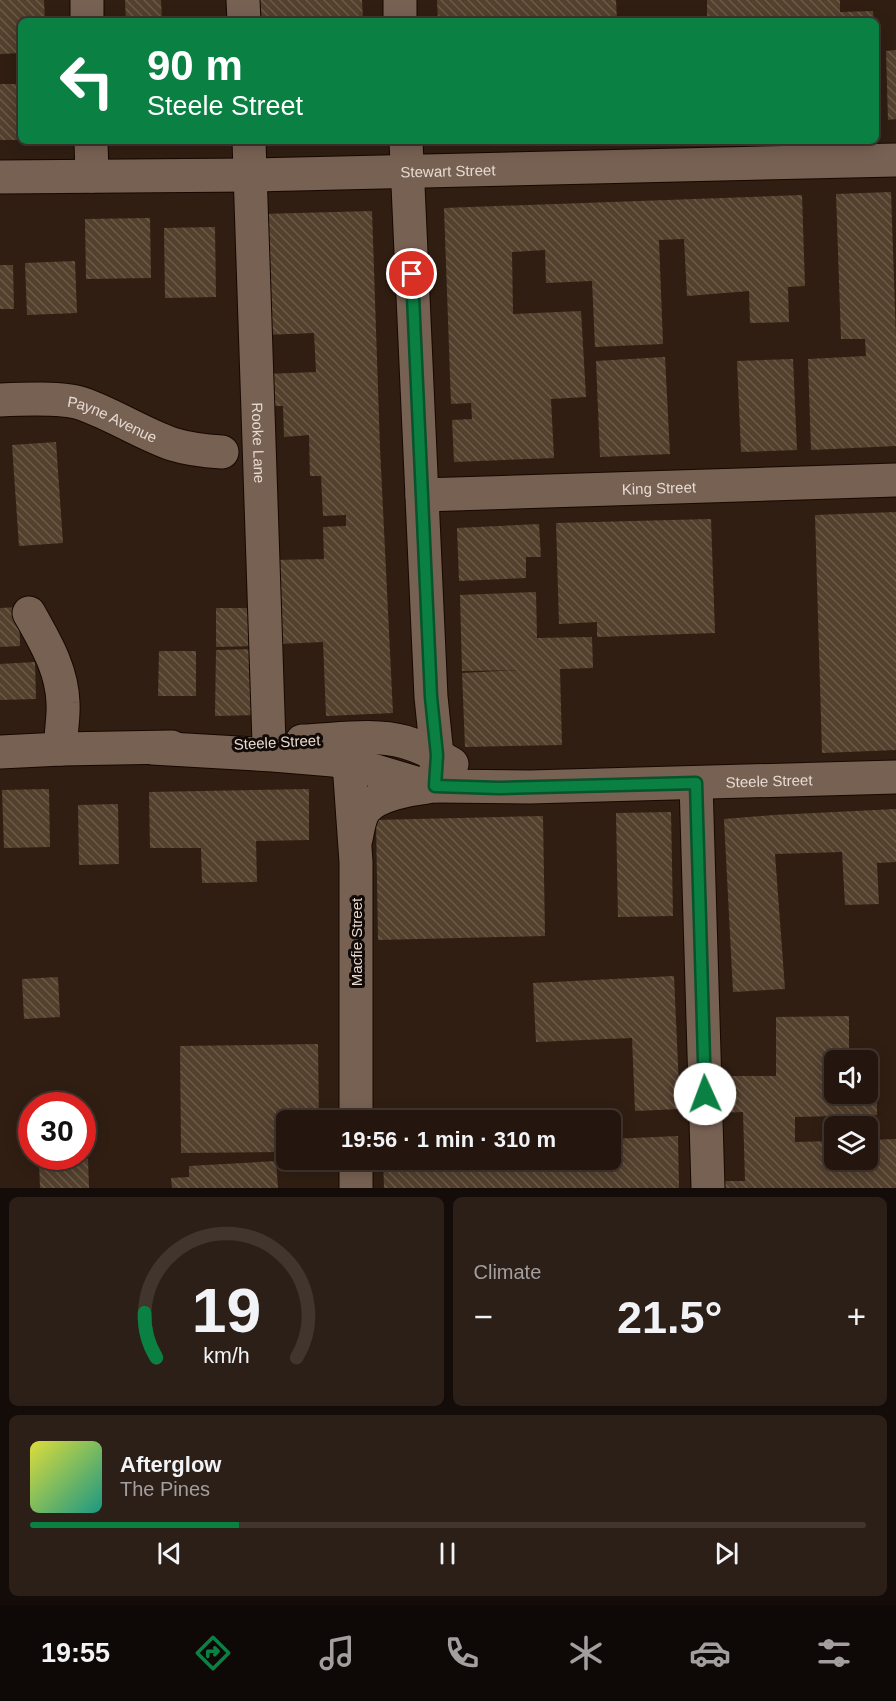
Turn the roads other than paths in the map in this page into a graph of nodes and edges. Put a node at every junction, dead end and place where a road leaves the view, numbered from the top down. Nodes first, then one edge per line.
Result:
1 (87, 0) edge
2 (243, 0) edge
3 (399, 0) edge
4 (87, 18) edge
5 (244, 18) edge
6 (400, 18) edge
7 (91, 144) edge
8 (249, 144) edge
9 (406, 156) edge
10 (896, 160) edge
11 (250, 175) junction
12 (92, 176) junction
13 (0, 177) edge
14 (0, 400) edge
15 (222, 452) dead end
16 (896, 480) edge
17 (422, 495) junction
18 (29, 613) dead end
19 (269, 743) junction
20 (152, 748) junction
21 (61, 749) junction
22 (0, 752) edge
23 (349, 763) junction
24 (436, 771) junction
25 (896, 777) edge
26 (696, 783) junction
27 (355, 846) junction
28 (356, 1110) edge
29 (356, 1170) edge
30 (356, 1188) edge
31 (708, 1188) edge

1 - 4 street
2 - 5 street
3 - 6 street
7 - 12 street
8 - 11 street, Rooke Lane
9 - 10 street, Stewart Street
9 - 11 street, Stewart Street
9 - 17 street
11 - 12 street, Stewart Street
11 - 19 street, Rooke Lane
12 - 13 street, Stewart Street
14 - 15 street, Payne Avenue
16 - 17 street, King Street
17 - 24 street
18 - 21 street
19 - 20 street, Steele Street
19 - 24 street, Steele Street
20 - 21 street, Steele Street
20 - 23 street, Steele Street
21 - 22 street, Steele Street
23 - 24 street, Steele Street
23 - 27 street, Macfie Street
24 - 26 street, Steele Street
24 - 27 street
25 - 26 street, Steele Street
26 - 31 street
27 - 28 street, Macfie Street
29 - 30 street

